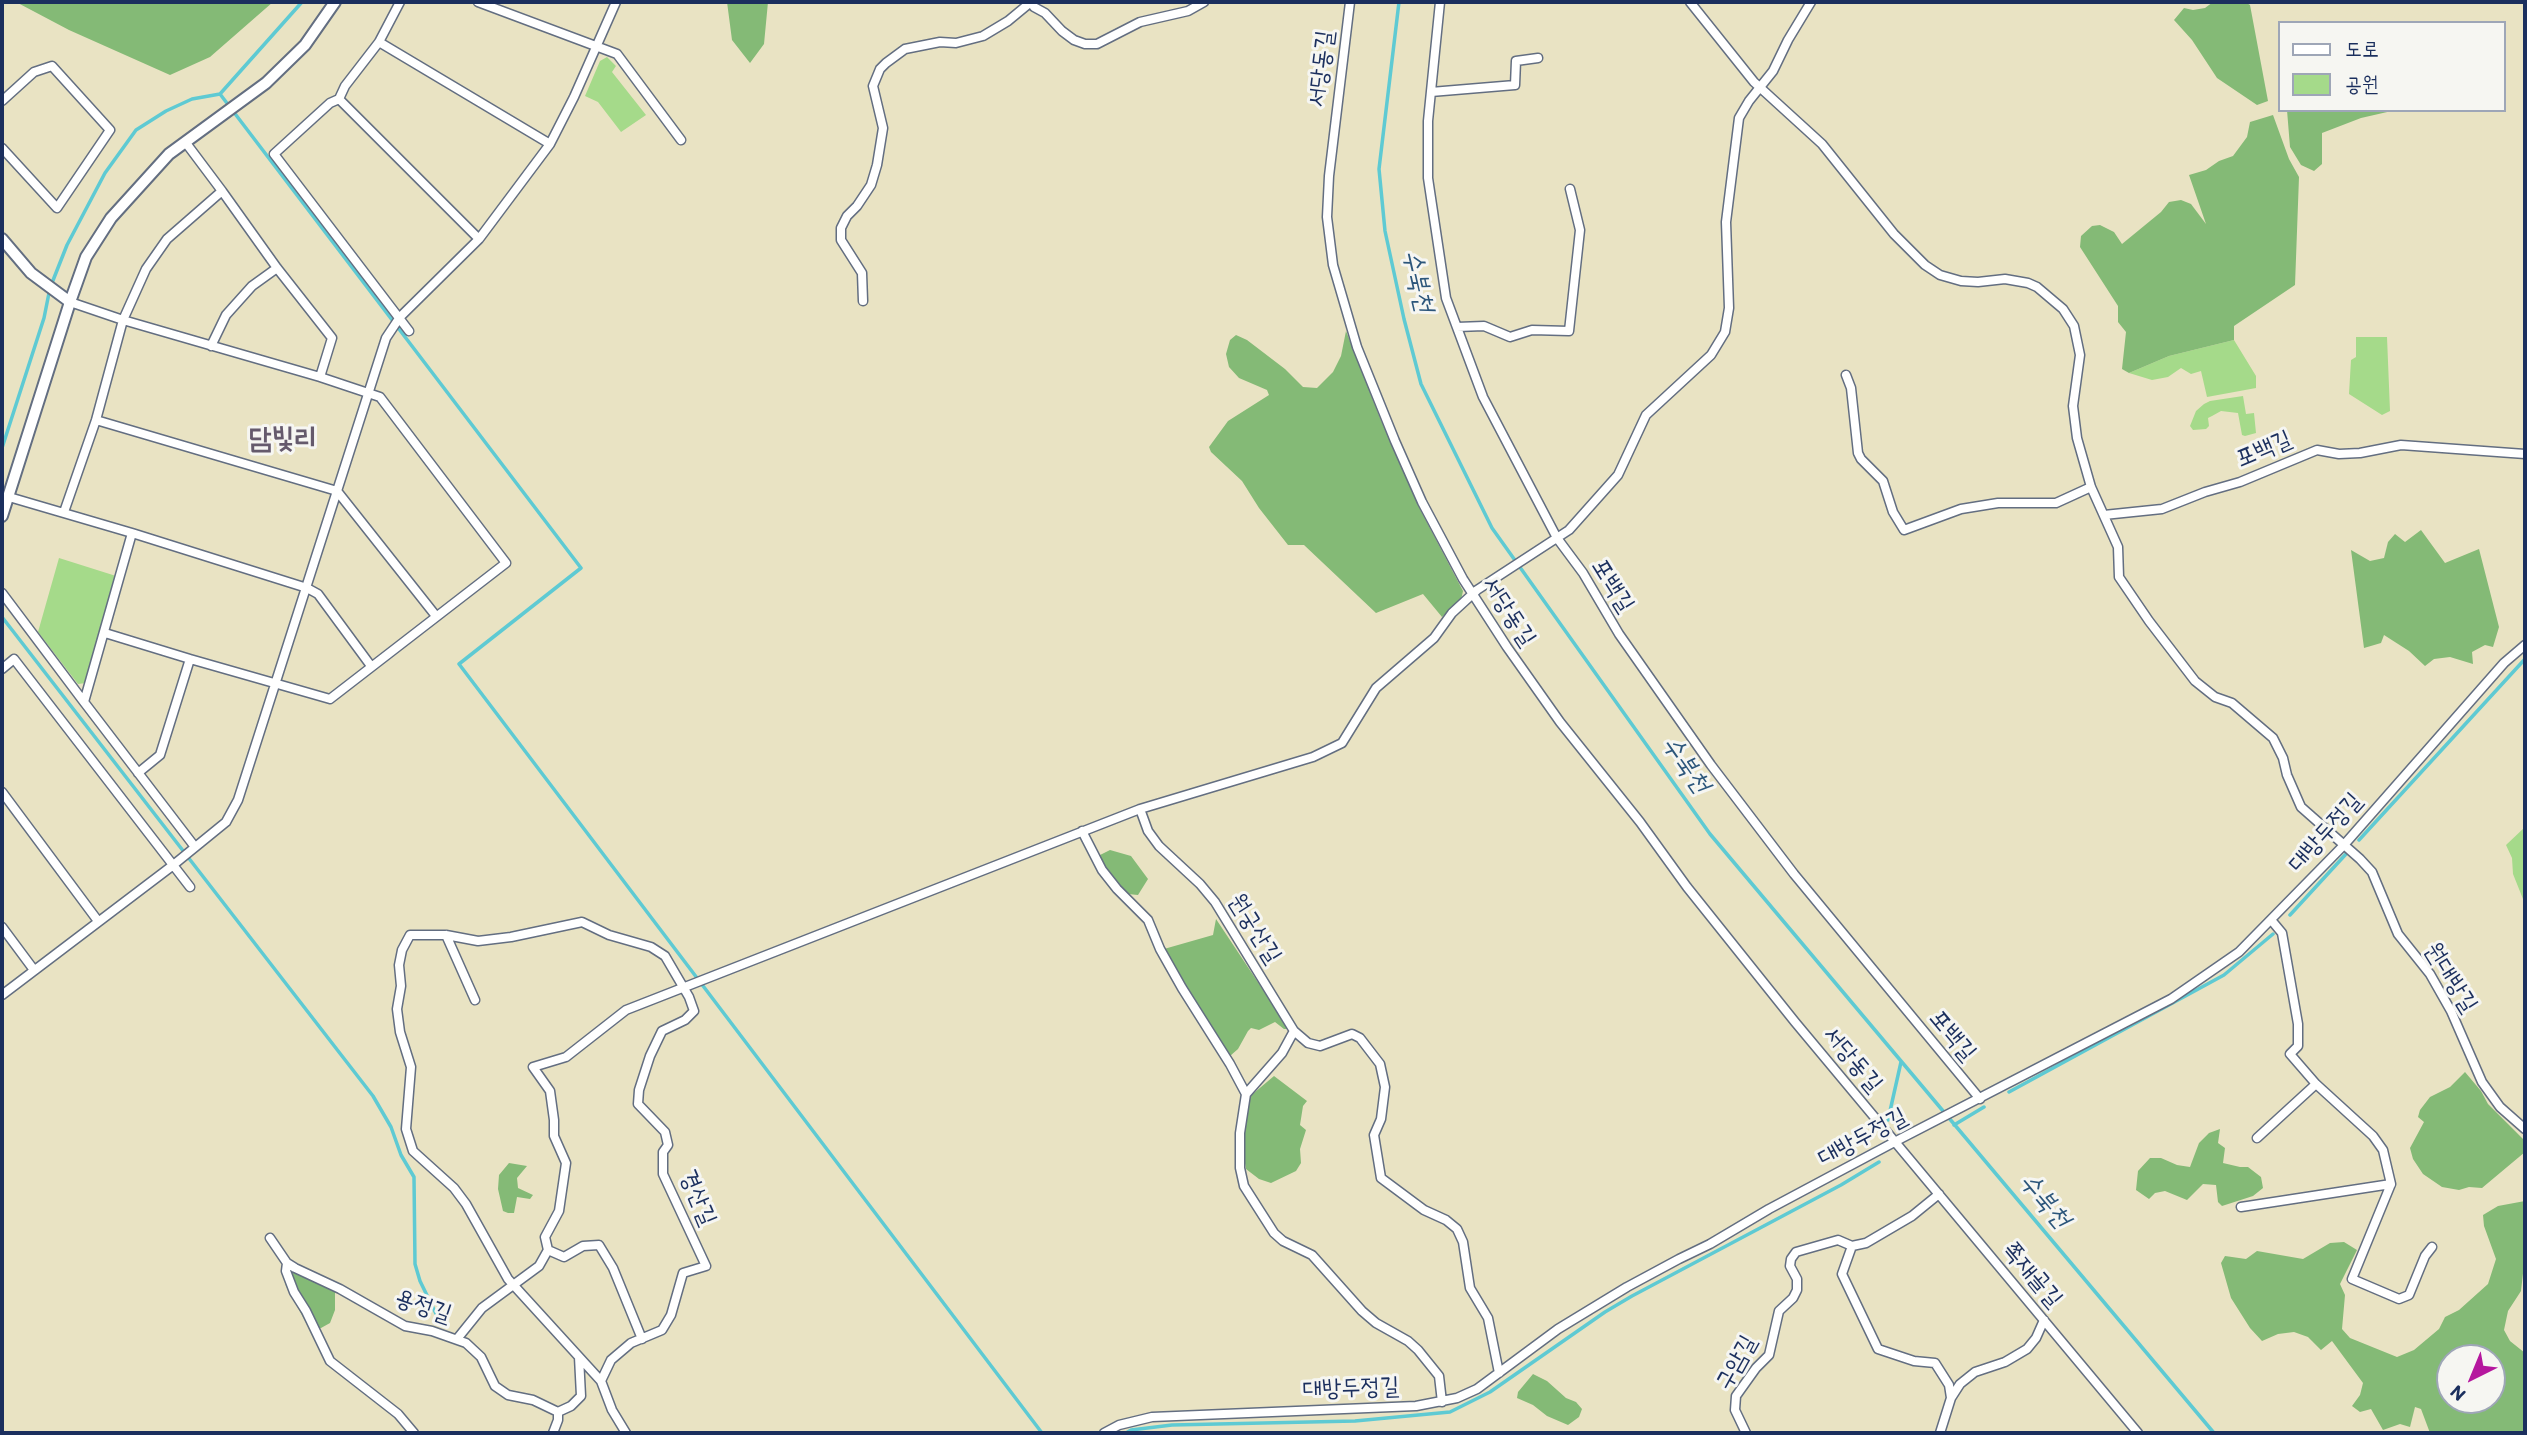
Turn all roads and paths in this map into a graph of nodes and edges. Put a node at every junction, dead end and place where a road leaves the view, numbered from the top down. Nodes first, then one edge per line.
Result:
1 (335, 2) edge
2 (400, 2) edge
3 (478, 2) edge
4 (616, 2) edge
5 (1350, 2) edge
6 (1440, 2) edge
7 (1690, 2) edge
8 (1811, 2) edge
9 (1200, 3) edge
10 (379, 42) junction
11 (597, 46) junction
12 (1538, 58) dead end
13 (1760, 88) junction
14 (1431, 92) junction
15 (339, 99) junction
16 (2, 101) edge
17 (681, 140) dead end
18 (186, 143) junction
19 (550, 144) junction
20 (2, 148) edge
21 (1570, 189) dead end
22 (222, 191) junction
23 (2, 239) edge
24 (479, 239) junction
25 (277, 268) junction
26 (66, 300) junction
27 (863, 301) dead end
28 (400, 317) junction
29 (124, 320) junction
30 (1457, 327) junction
31 (409, 331) dead end
32 (211, 346) junction
33 (1846, 375) dead end
34 (320, 377) junction
35 (368, 393) junction
36 (96, 420) junction
37 (2525, 454) edge
38 (2091, 487) junction
39 (337, 491) junction
40 (9, 497) junction
41 (64, 512) junction
42 (2104, 514) junction
43 (2, 516) edge
44 (132, 533) junction
45 (1554, 541) junction
46 (307, 588) junction
47 (1475, 592) junction
48 (2, 593) edge
49 (436, 617) junction
50 (105, 633) junction
51 (2525, 645) edge
52 (190, 659) junction
53 (371, 666) junction
54 (2, 669) edge
55 (276, 685) junction
56 (84, 702) junction
57 (138, 773) junction
58 (2, 792) edge
59 (1140, 809) junction
60 (1082, 831) junction
61 (2343, 845) junction
62 (195, 847) junction
63 (173, 866) junction
64 (190, 887) dead end
65 (99, 921) junction
66 (2272, 921) junction
67 (2, 928) edge
68 (446, 935) junction
69 (34, 970) junction
70 (683, 988) junction
71 (2, 995) edge
72 (475, 1000) dead end
73 (1294, 1031) junction
74 (2316, 1084) junction
75 (1246, 1094) junction
76 (1980, 1099) junction
77 (2525, 1129) edge
78 (2257, 1138) dead end
79 (1899, 1140) junction
80 (2391, 1184) junction
81 (1939, 1194) junction
82 (2241, 1207) dead end
83 (270, 1238) dead end
84 (1852, 1246) junction
85 (2432, 1247) dead end
86 (548, 1250) junction
87 (287, 1264) junction
88 (513, 1284) junction
89 (2044, 1320) junction
90 (457, 1339) junction
91 (642, 1339) junction
92 (579, 1357) junction
93 (1499, 1373) junction
94 (601, 1381) junction
95 (1951, 1398) junction
96 (1442, 1402) junction
97 (558, 1412) junction
98 (414, 1433) edge
99 (553, 1433) edge
100 (626, 1433) edge
101 (1104, 1433) edge
102 (1746, 1433) edge
103 (1940, 1433) edge
104 (2138, 1433) edge

1 - 18 street
2 - 10 street
3 - 11 street
4 - 11 street
5 - 47 street, 서당동길
6 - 14 street, 포백길
7 - 13 street
8 - 13 street
9 - 27 street
10 - 15 street
10 - 19 street
11 - 17 street
11 - 19 street
12 - 14 street
13 - 38 street
13 - 45 street
14 - 30 street, 포백길
15 - 24 street
15 - 28 street
16 - 20 street
18 - 22 street
18 - 26 street
19 - 24 street
21 - 30 street
22 - 25 street
22 - 29 street
23 - 26 street
24 - 28 street
25 - 32 street
25 - 34 street
26 - 29 street
26 - 40 street
28 - 31 street
28 - 35 street
29 - 32 street
29 - 36 street
30 - 45 street, 포백길
32 - 34 street
33 - 38 street
34 - 35 street
35 - 39 street
35 - 49 street
36 - 39 street
36 - 41 street
37 - 42 street, 포백길
38 - 42 street
39 - 46 street
39 - 49 street
40 - 41 street
40 - 43 street
41 - 44 street
42 - 61 street
44 - 46 street
44 - 50 street
45 - 47 street
45 - 76 street, 포백길
46 - 53 street
46 - 55 street
47 - 59 street
47 - 79 street, 서당동길
48 - 56 street
49 - 53 street
50 - 52 street
50 - 56 street
51 - 61 street, 대방두정길
52 - 55 street
52 - 57 street
53 - 55 street
54 - 63 street
55 - 62 street
56 - 57 street
57 - 62 street
58 - 65 street
59 - 60 street
59 - 73 street, 원궁산길
60 - 70 street
60 - 75 street
61 - 66 street, 대방두정길
61 - 77 street, 원대방길
62 - 63 street
63 - 64 street
63 - 65 street
65 - 69 street
66 - 74 street
66 - 76 street, 대방두정길
67 - 69 street
68 - 70 street, 경산길
68 - 72 street
68 - 88 street, 경산길
69 - 71 street
70 - 86 street
70 - 91 street, 경산길
73 - 75 street
73 - 93 street
74 - 78 street
74 - 80 street
75 - 96 street
76 - 79 street, 대방두정길
79 - 81 street, 쪽재골길
79 - 93 street, 대방두정길
80 - 82 street
80 - 85 street
81 - 84 street, 구암길
81 - 89 street, 쪽재골길
83 - 87 street
84 - 95 street
84 - 102 street, 구암길
86 - 88 street
86 - 91 street
87 - 90 street, 용정길
87 - 98 street
88 - 90 street
88 - 92 street, 경산길
89 - 95 street
89 - 104 street, 쪽재골길
90 - 97 street, 용정길
91 - 94 street, 경산길
92 - 94 street, 경산길
92 - 97 street
93 - 96 street, 대방두정길
94 - 100 street, 경산길
95 - 103 street
96 - 101 street, 대방두정길
97 - 99 street

